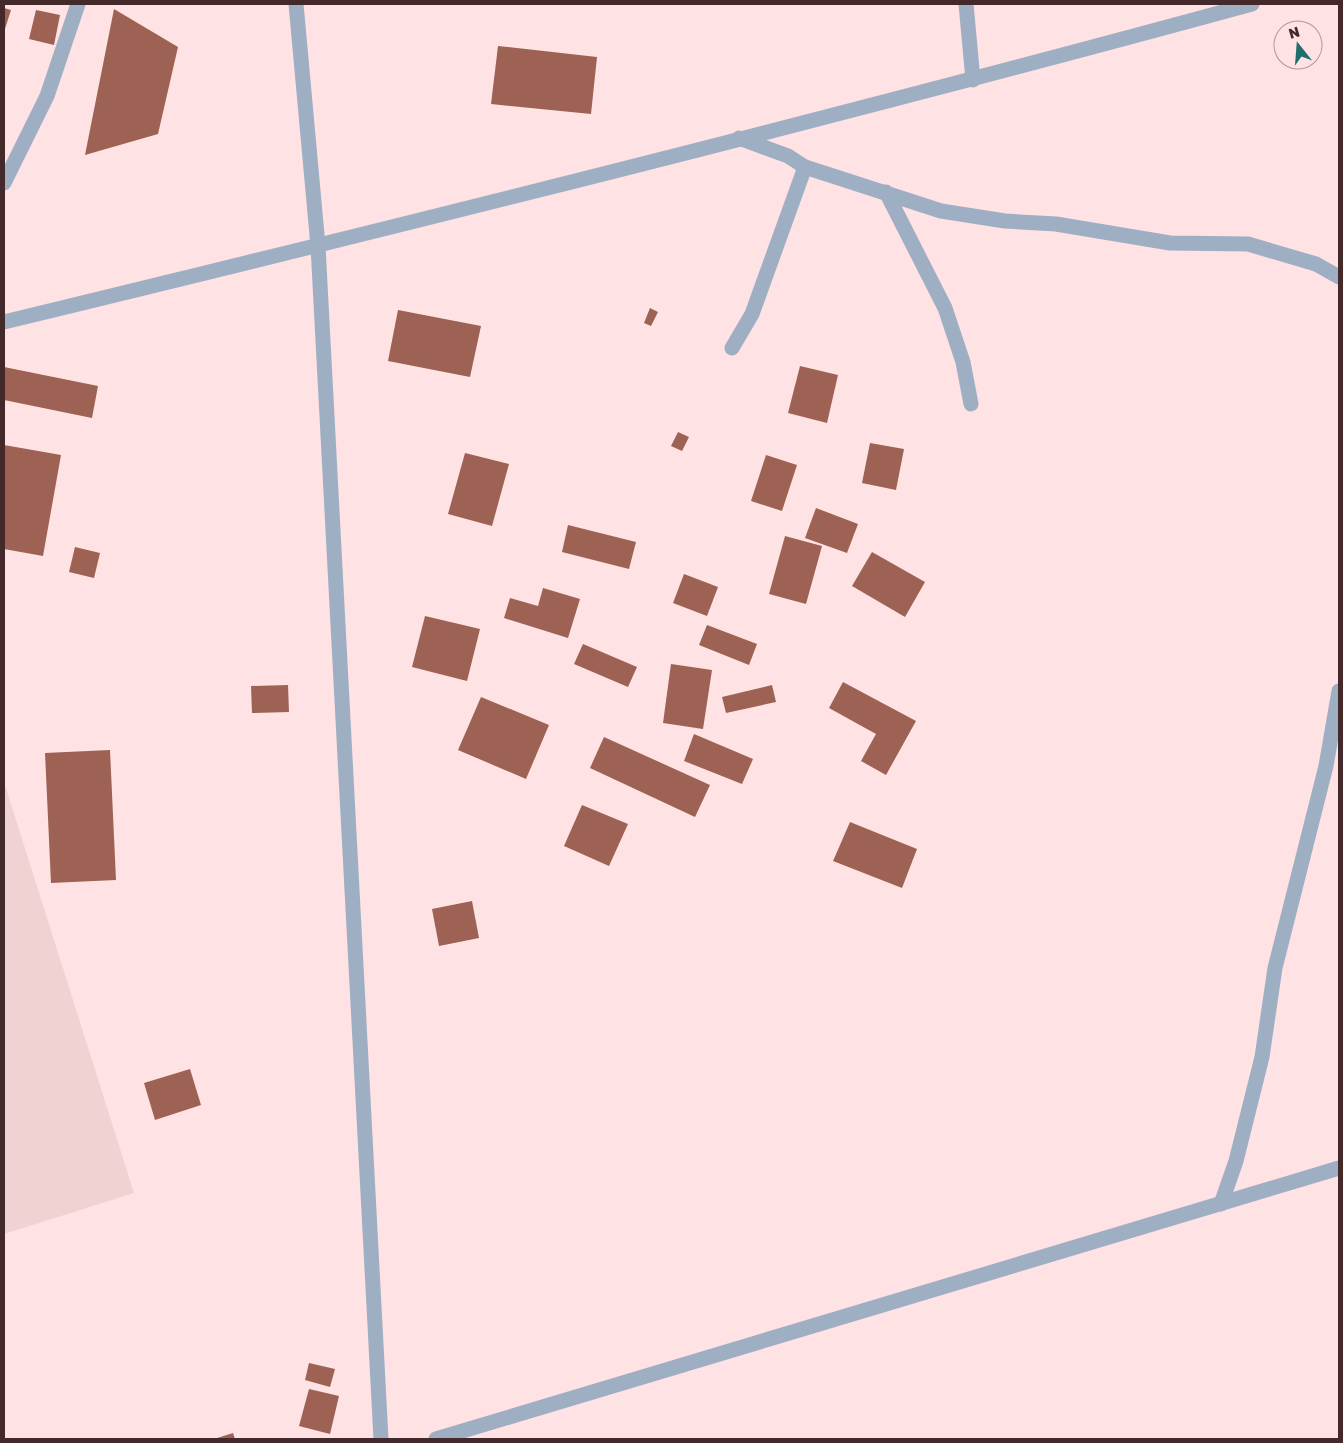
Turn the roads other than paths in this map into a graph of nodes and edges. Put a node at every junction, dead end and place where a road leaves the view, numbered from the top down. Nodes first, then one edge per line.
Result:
1 (78, 4) edge
2 (296, 4) edge
3 (966, 4) edge
4 (1252, 4) edge
5 (973, 80) junction
6 (740, 138) junction
7 (805, 167) junction
8 (4, 183) edge
9 (886, 192) junction
10 (318, 246) junction
11 (1339, 277) edge
12 (4, 322) edge
13 (732, 348) dead end
14 (971, 404) dead end
15 (1339, 691) edge
16 (1339, 1168) edge
17 (1221, 1204) junction
18 (381, 1439) edge
19 (436, 1439) edge

1 - 8 street
2 - 10 street
3 - 5 street
4 - 5 street
5 - 6 street
6 - 7 street
6 - 10 street
7 - 9 street
7 - 13 street
9 - 11 street
9 - 14 street
10 - 12 street
10 - 18 street
15 - 17 street
16 - 17 street
17 - 19 street

